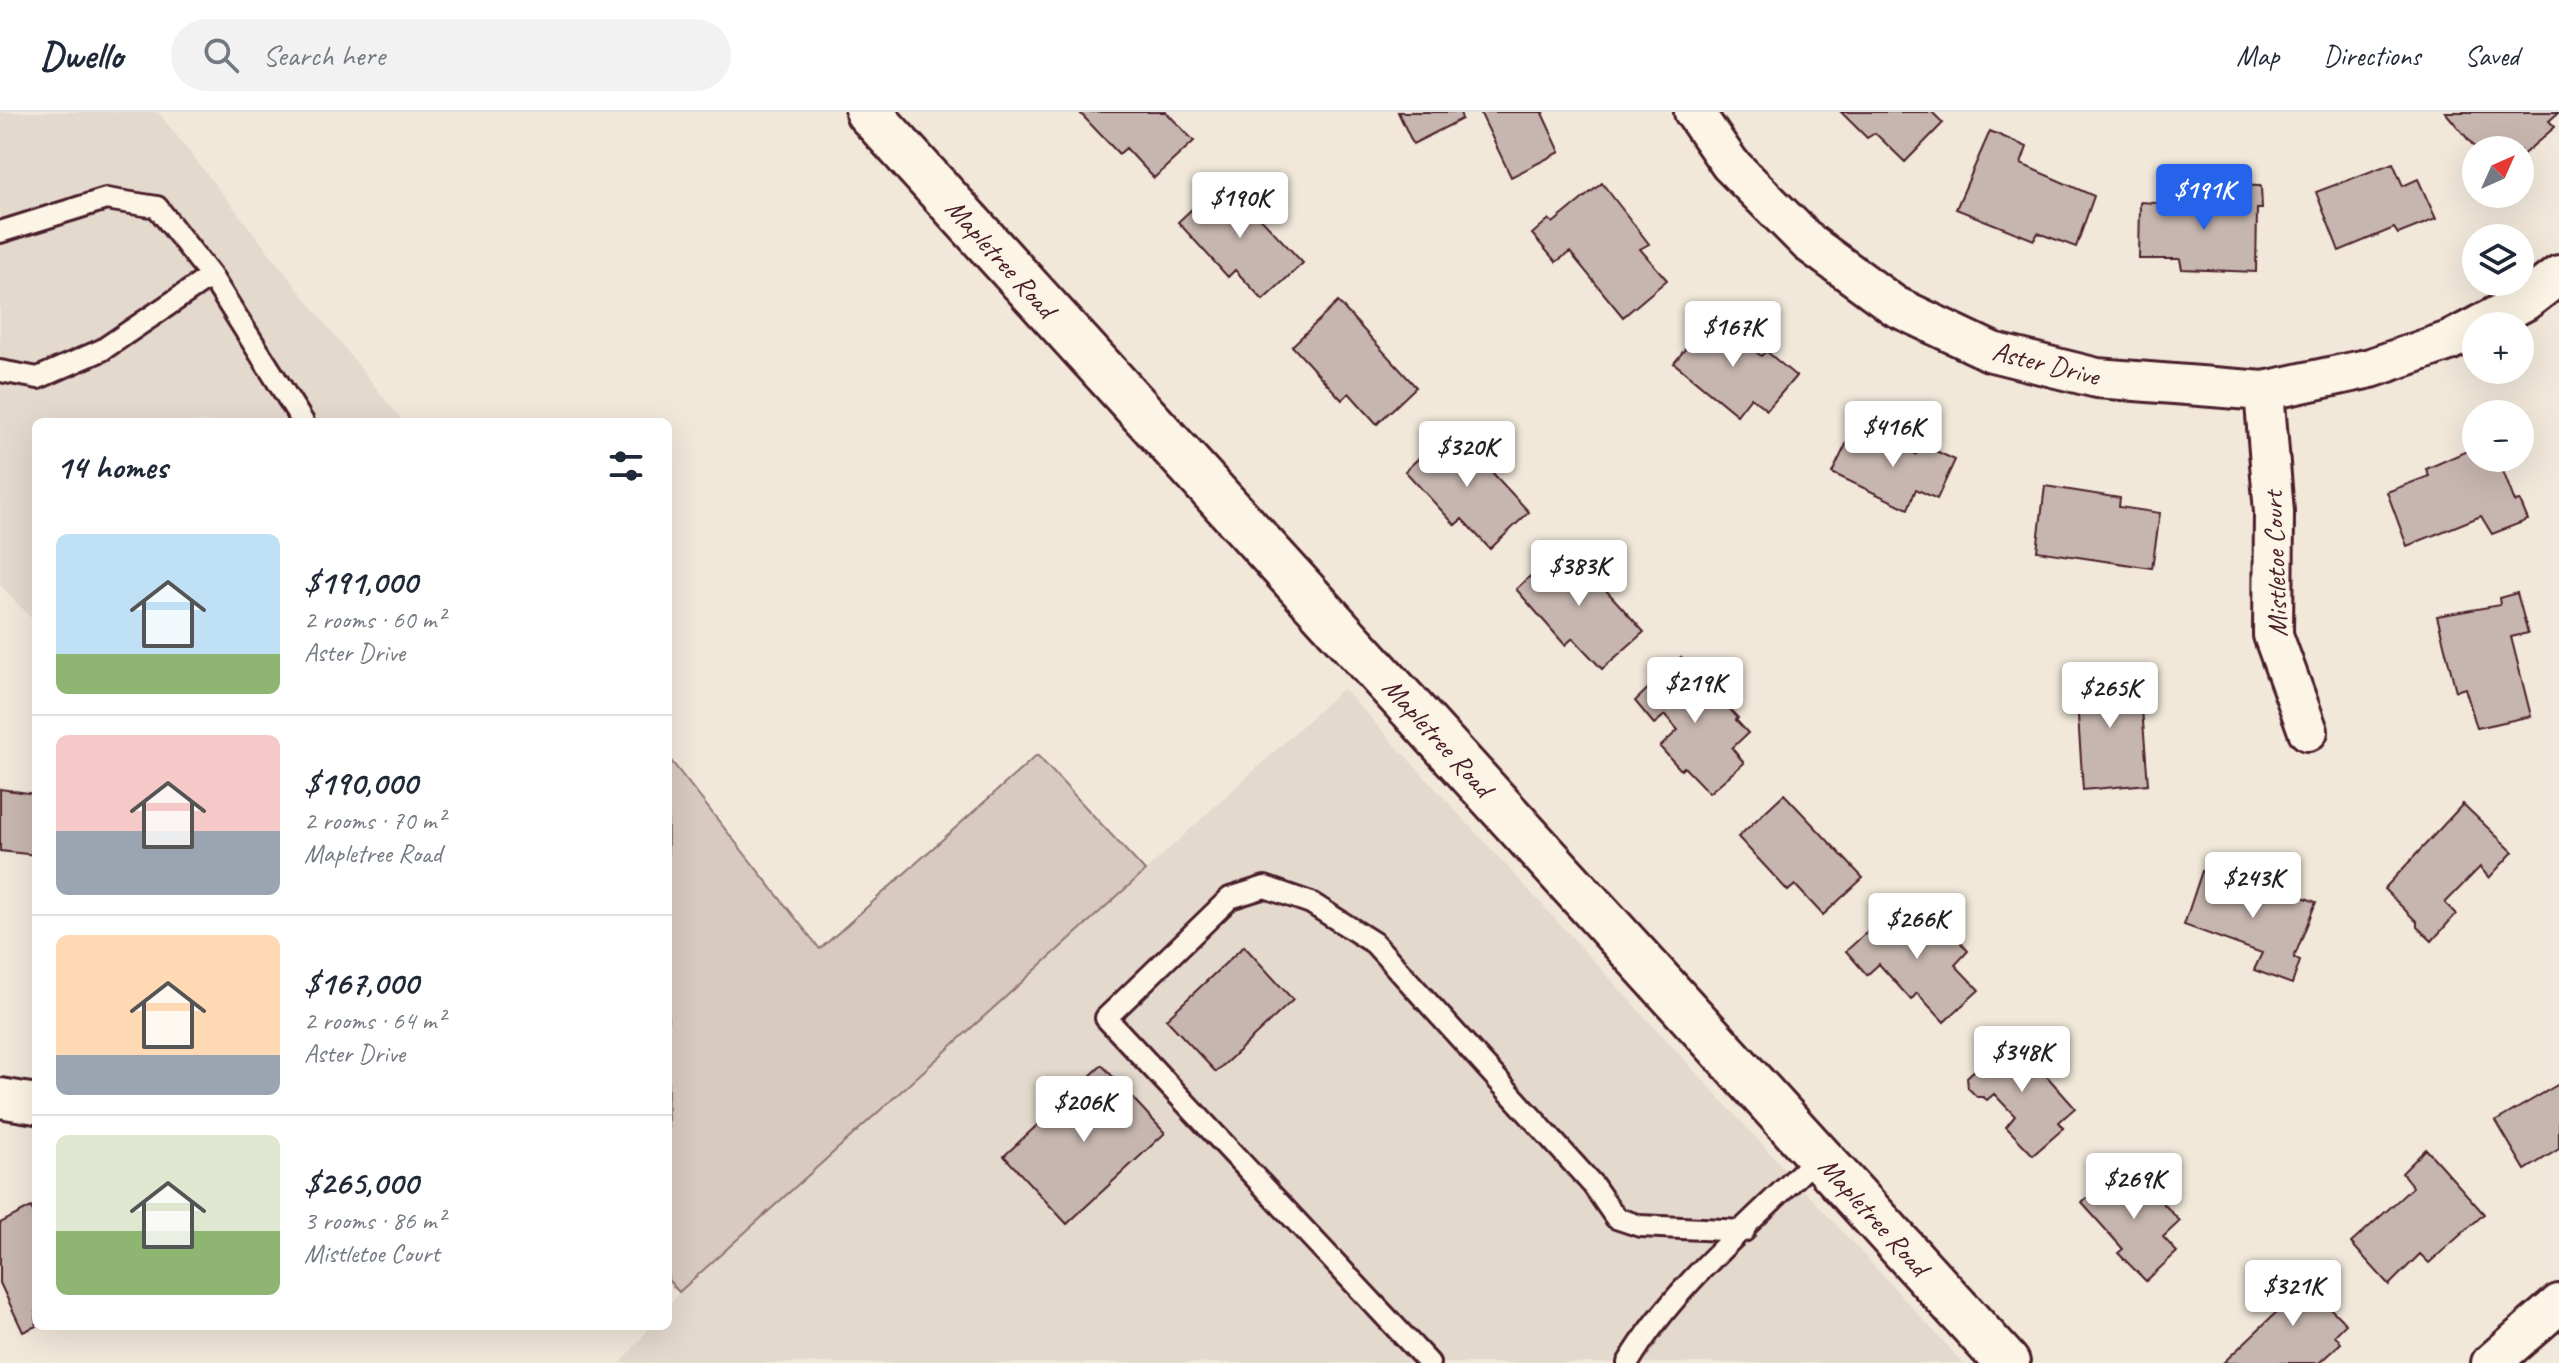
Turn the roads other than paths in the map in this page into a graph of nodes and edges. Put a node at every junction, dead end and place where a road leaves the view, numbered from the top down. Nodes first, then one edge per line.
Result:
1 (868, 112) edge
2 (1694, 112) edge
3 (0, 232) edge
4 (2559, 275) edge
5 (211, 276) junction
6 (2504, 312) edge
7 (2462, 334) edge
8 (0, 371) edge
9 (2264, 391) junction
10 (300, 418) edge
11 (2308, 731) dead end
12 (0, 1098) edge
13 (32, 1103) edge
14 (1819, 1155) junction
15 (1744, 1231) junction
16 (2559, 1304) edge
17 (1429, 1363) edge
18 (1628, 1363) edge
19 (2007, 1363) edge
20 (2491, 1363) edge

1 - 14 street, Mapletree Road
2 - 9 street, Aster Drive
3 - 5 lane
4 - 6 street, Aster Drive
5 - 8 lane
5 - 10 lane
7 - 9 street, Aster Drive
9 - 11 street, Mistletoe Court
12 - 13 street
14 - 15 lane
14 - 19 street, Mapletree Road
15 - 17 lane
15 - 18 lane
16 - 20 street

